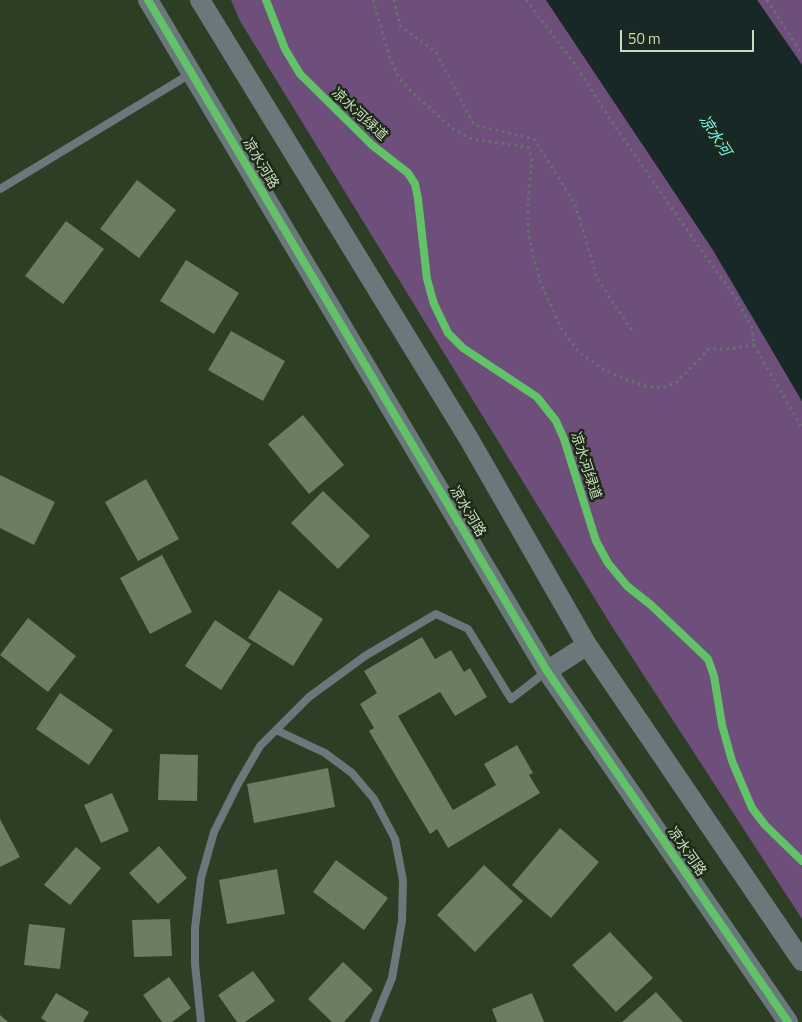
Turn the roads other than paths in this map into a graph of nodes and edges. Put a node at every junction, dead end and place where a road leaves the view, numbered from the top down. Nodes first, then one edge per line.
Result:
1 (148, 0) edge
2 (200, 0) edge
3 (192, 73) junction
4 (0, 189) edge
5 (587, 645) junction
6 (547, 672) junction
7 (276, 730) junction
8 (802, 961) edge
9 (201, 1022) edge
10 (374, 1022) edge
11 (788, 1022) edge

1 - 3 street, 凉水河路
2 - 5 street
3 - 4 lane
3 - 6 street, 凉水河路
5 - 6 street
5 - 8 street
6 - 7 lane
6 - 11 street, 凉水河路
7 - 9 lane
7 - 10 lane

